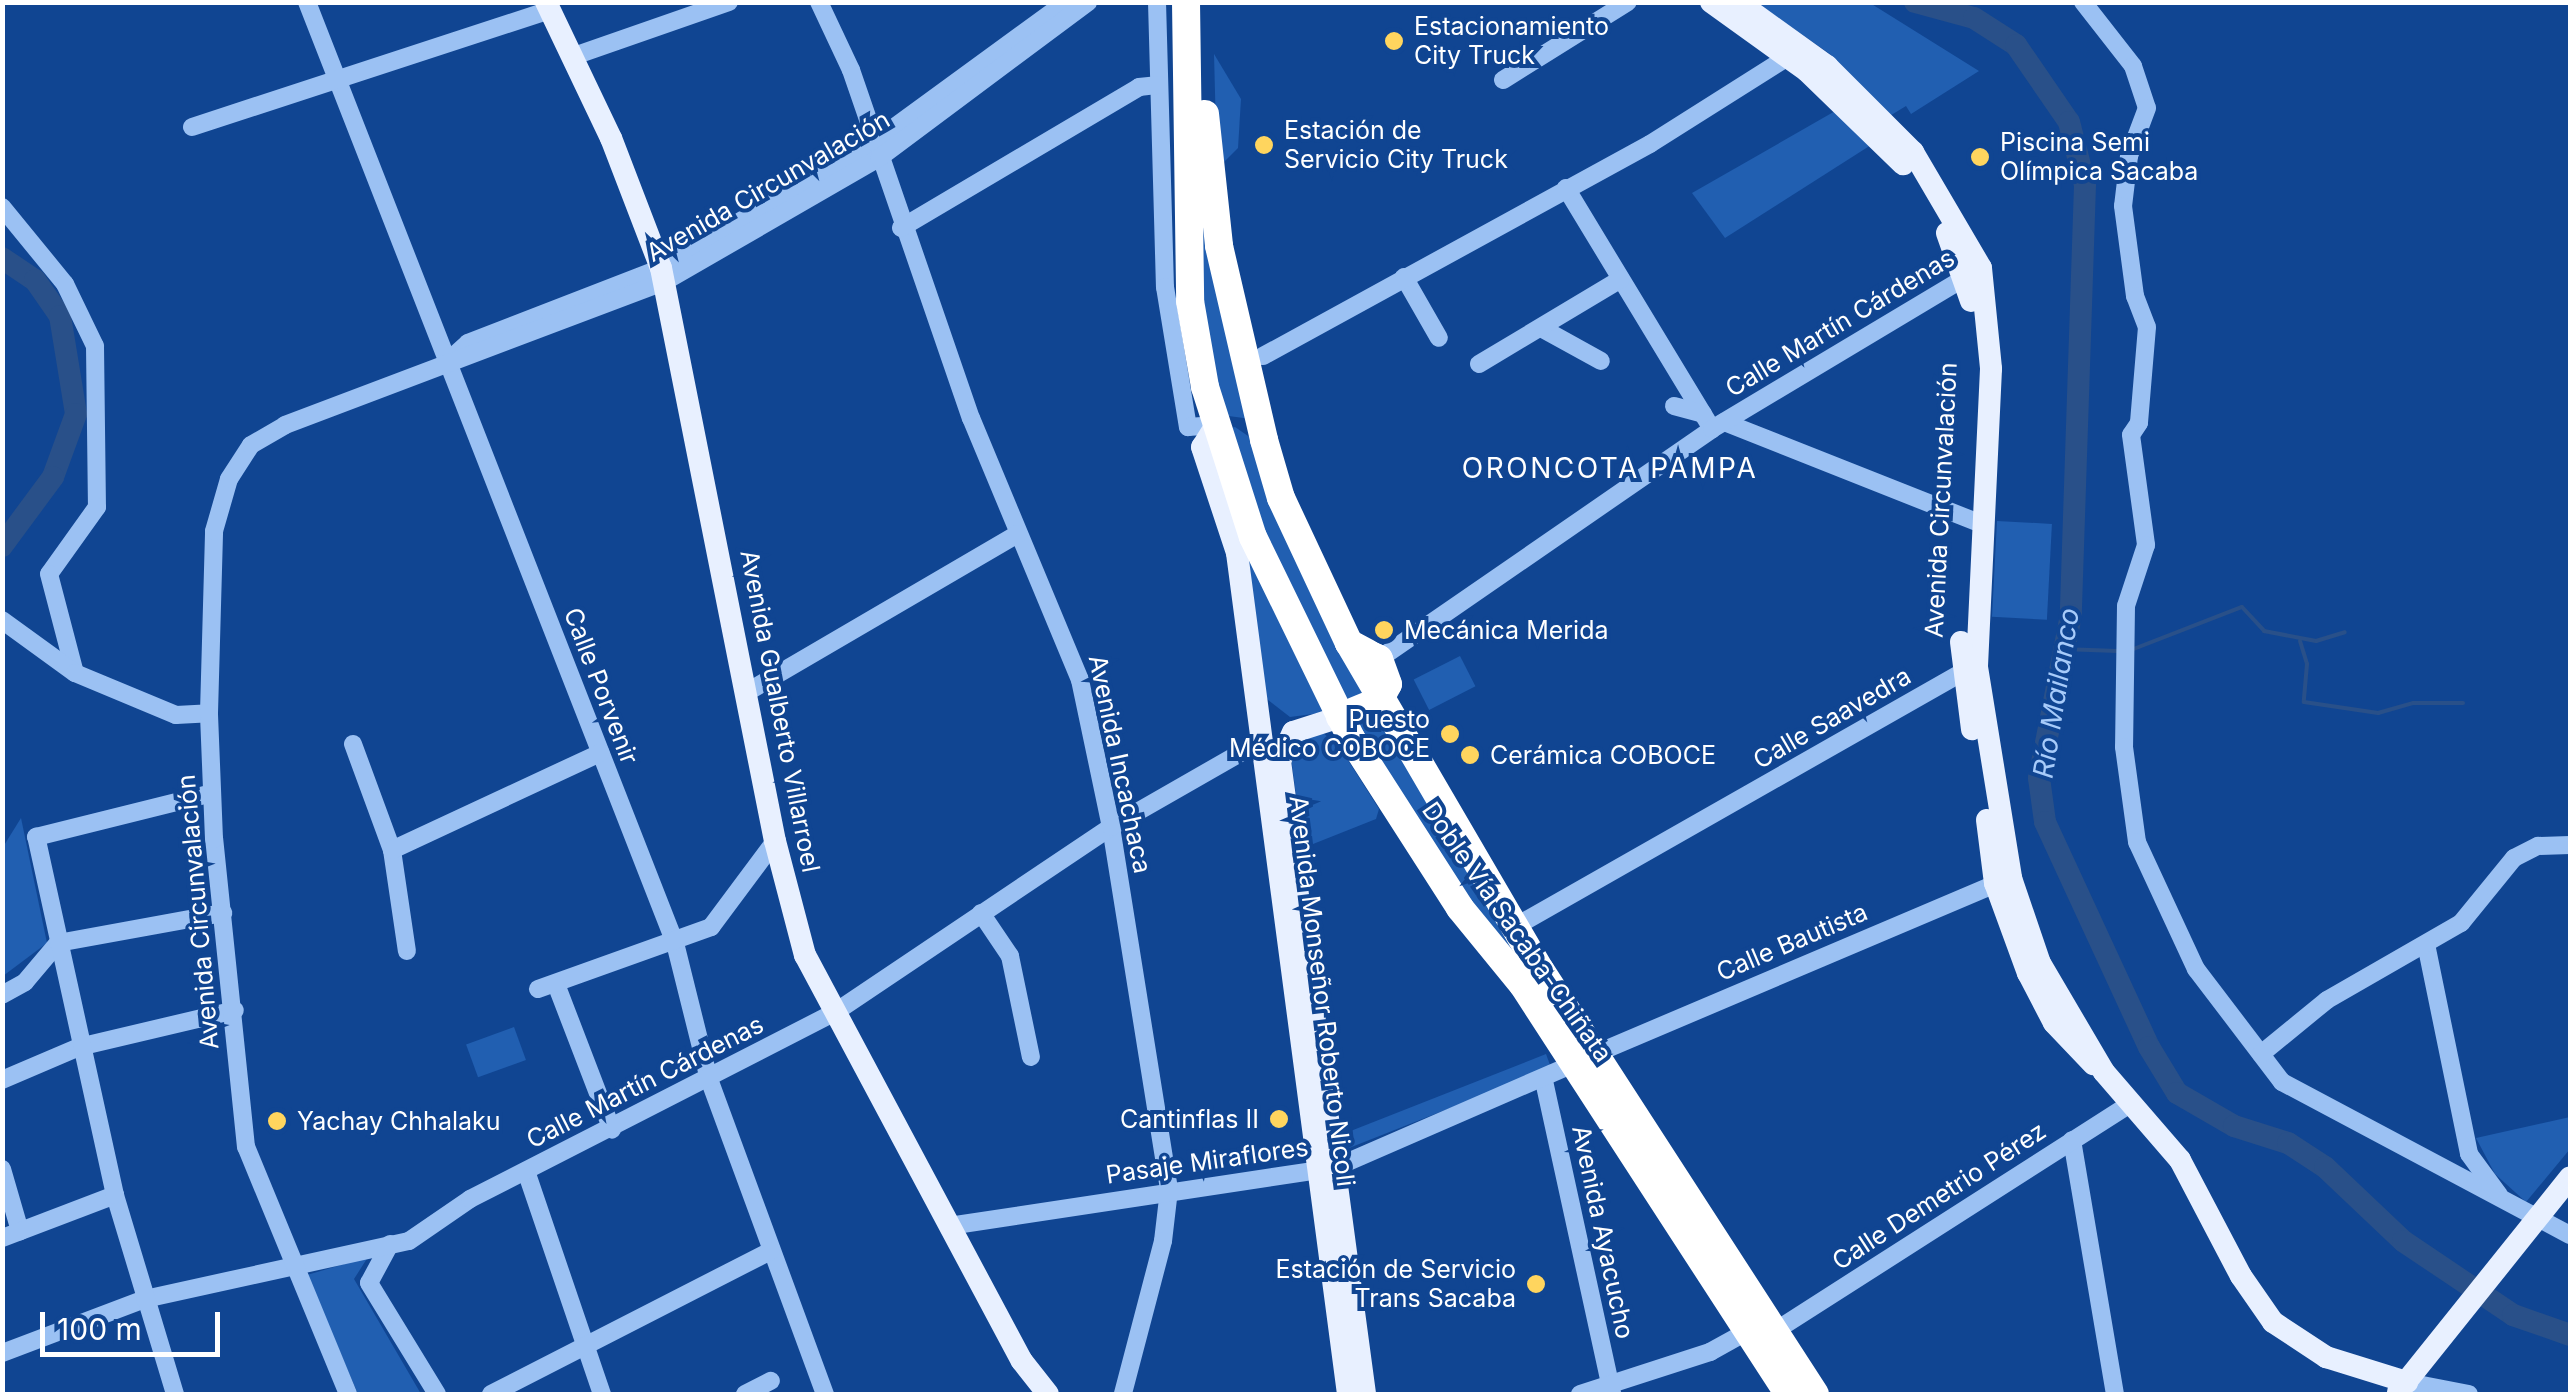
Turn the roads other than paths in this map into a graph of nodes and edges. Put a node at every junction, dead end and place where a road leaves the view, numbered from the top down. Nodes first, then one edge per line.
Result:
1 (307, 2) edge
2 (729, 2) edge
3 (818, 2) edge
4 (1066, 2) edge
5 (1088, 2) edge
6 (1157, 2) edge
7 (1186, 2) edge
8 (1205, 2) edge
9 (1628, 2) edge
10 (1711, 2) edge
11 (1738, 2) edge
12 (2083, 2) edge
13 (548, 6) edge
14 (1796, 53) junction
15 (574, 56) junction
16 (340, 79) junction
17 (1503, 80) dead end
18 (1159, 85) junction
19 (192, 127) dead end
20 (876, 150) junction
21 (1566, 188) junction
22 (2, 207) edge
23 (902, 228) junction
24 (1974, 272) junction
25 (662, 275) junction
26 (1404, 278) junction
27 (1621, 279) junction
28 (1542, 330) junction
29 (1439, 338) dead end
30 (1263, 356) dead end
31 (1602, 361) dead end
32 (446, 362) junction
33 (1480, 364) dead end
34 (1674, 406) dead end
35 (1713, 422) junction
36 (1216, 425) junction
37 (1264, 440) junction
38 (1974, 521) junction
39 (1018, 534) junction
40 (2, 620) edge
41 (1349, 644) junction
42 (1379, 658) junction
43 (75, 673) junction
44 (1961, 673) junction
45 (749, 691) junction
46 (1256, 700) junction
47 (1379, 702) junction
48 (210, 713) junction
49 (1340, 717) junction
50 (1304, 726) junction
51 (1261, 741) junction
52 (353, 744) dead end
53 (600, 753) junction
54 (212, 793) junction
55 (1111, 827) junction
56 (776, 840) junction
57 (2570, 844) edge
58 (392, 850) junction
59 (2003, 881) junction
60 (223, 913) junction
61 (981, 913) junction
62 (1518, 925) junction
63 (675, 942) junction
64 (58, 944) junction
65 (2426, 944) junction
66 (407, 951) dead end
67 (2, 995) edge
68 (235, 1010) junction
69 (837, 1011) junction
70 (79, 1047) junction
71 (2261, 1054) junction
72 (1031, 1056) dead end
73 (1584, 1059) junction
74 (709, 1079) junction
75 (2, 1080) edge
76 (1544, 1081) junction
77 (2131, 1103) junction
78 (612, 1130) junction
79 (2072, 1140) junction
80 (2, 1169) edge
81 (1326, 1169) junction
82 (526, 1171) junction
83 (2570, 1176) edge
84 (1168, 1190) junction
85 (115, 1196) junction
86 (2503, 1200) junction
87 (2536, 1220) junction
88 (949, 1226) junction
89 (12, 1234) edge
90 (2570, 1236) edge
91 (390, 1244) junction
92 (771, 1251) junction
93 (295, 1267) junction
94 (145, 1300) junction
95 (1762, 1331) junction
96 (584, 1346) junction
97 (2, 1353) edge
98 (771, 1381) dead end
99 (2401, 1388) edge
100 (1611, 1389) edge
101 (166, 1391) edge
102 (348, 1394) edge
103 (437, 1394) edge
104 (491, 1394) edge
105 (602, 1394) edge
106 (746, 1394) edge
107 (825, 1394) edge
108 (1048, 1394) edge
109 (1124, 1394) edge
110 (1348, 1394) edge
111 (1365, 1394) edge
112 (1580, 1394) edge
113 (1789, 1394) edge
114 (1815, 1394) edge
115 (2116, 1394) edge
116 (2469, 1394) edge

1 - 16 street, Calle Porvenir
2 - 15 street
3 - 20 street, Avenida Incachaca
4 - 20 street, Avenida Circunvalación
5 - 20 street, Avenida Circunvalación
6 - 18 street
7 - 36 highway, Doble Vía Sacaba-Chiñata
8 - 37 highway, Doble Vía Sacaba-Chiñata
9 - 17 street
10 - 14 main road, Avenida Circunvalación
11 - 14 main road, Avenida Circunvalación
12 - 71 street
13 - 15 main road, Avenida Gualberto Villarroel
13 - 16 street
14 - 21 street
14 - 24 main road, Avenida Circunvalación
15 - 25 main road, Avenida Gualberto Villarroel
16 - 19 street
16 - 32 street, Calle Porvenir
18 - 23 street
18 - 36 street
20 - 23 street, Avenida Incachaca
20 - 25 street, Avenida Circunvalación
21 - 26 street
21 - 27 street
22 - 43 street
23 - 39 street, Avenida Incachaca
24 - 35 street, Calle Martín Cárdenas
24 - 38 main road, Avenida Circunvalación
25 - 32 street, Avenida Circunvalación
25 - 45 main road, Avenida Gualberto Villarroel
26 - 29 street
26 - 30 street
27 - 28 street
27 - 35 street
28 - 31 street
28 - 33 street
32 - 48 street, Avenida Circunvalación
32 - 53 street, Calle Porvenir
34 - 35 street, Calle Martín Cárdenas
35 - 38 street, Calle Martín Cárdenas
35 - 42 street, Calle Martín Cárdenas
36 - 37 highway
36 - 46 main road, Avenida Monseñor Roberto Nicoli
36 - 49 highway, Doble Vía Sacaba-Chiñata
37 - 41 highway, Doble Vía Sacaba-Chiñata
38 - 44 main road, Avenida Circunvalación
38 - 59 main road, Avenida Circunvalación
39 - 45 street
39 - 55 street, Avenida Incachaca
40 - 43 street
41 - 42 highway
41 - 47 highway, Doble Vía Sacaba-Chiñata
42 - 47 highway
43 - 48 street
44 - 59 main road, Avenida Circunvalación
44 - 62 street, Calle Saavedra
45 - 56 main road, Avenida Gualberto Villarroel
46 - 50 main road
46 - 51 main road, Avenida Monseñor Roberto Nicoli
47 - 49 highway
47 - 62 highway, Doble Vía Sacaba-Chiñata
48 - 54 street, Avenida Circunvalación
49 - 50 main road
49 - 73 highway, Doble Vía Sacaba-Chiñata
50 - 81 main road, Avenida Monseñor Roberto Nicoli
51 - 55 street, Calle Martín Cárdenas
51 - 81 main road, Avenida Monseñor Roberto Nicoli
52 - 58 street
53 - 58 street
53 - 63 street, Calle Porvenir
54 - 60 street, Avenida Circunvalación
54 - 64 street
55 - 61 street, Calle Martín Cárdenas
55 - 84 street, Avenida Incachaca
56 - 63 street
56 - 69 main road, Avenida Gualberto Villarroel
57 - 65 street
58 - 66 street
59 - 73 street, Calle Bautista
59 - 77 main road, Avenida Circunvalación
60 - 64 street
60 - 68 street, Avenida Circunvalación
61 - 69 street, Calle Martín Cárdenas
61 - 72 street
62 - 73 highway, Doble Vía Sacaba-Chiñata
63 - 74 street, Calle Porvenir
63 - 78 street
64 - 67 street
64 - 70 street
65 - 71 street
65 - 86 street
68 - 70 street
68 - 93 street, Avenida Circunvalación
69 - 74 street, Calle Martín Cárdenas
69 - 88 main road, Avenida Gualberto Villarroel
70 - 75 street
70 - 85 street
71 - 86 street
73 - 76 street, Pasaje Miraflores
73 - 95 highway, Doble Vía Sacaba-Chiñata
74 - 78 street, Calle Martín Cárdenas
74 - 92 street, Calle Porvenir
76 - 81 street, Pasaje Miraflores
76 - 100 street, Avenida Ayacucho
77 - 79 street, Calle Demetrio Pérez
77 - 99 main road, Avenida Circunvalación
78 - 82 street, Calle Martín Cárdenas
79 - 95 street, Calle Demetrio Pérez
79 - 115 street
80 - 89 street
81 - 84 street, Pasaje Miraflores
81 - 110 main road, Avenida Monseñor Roberto Nicoli
81 - 111 main road, Avenida Monseñor Roberto Nicoli
82 - 91 street, Calle Martín Cárdenas
82 - 96 street
83 - 87 main road
84 - 88 street, Pasaje Miraflores
84 - 109 street, Avenida Incachaca
85 - 89 street
85 - 94 street
86 - 87 street
87 - 90 street
87 - 99 main road
88 - 108 main road, Avenida Gualberto Villarroel
91 - 93 street, Calle Martín Cárdenas
91 - 103 street
92 - 96 street
92 - 107 street, Calle Porvenir
93 - 94 street, Calle Martín Cárdenas
93 - 102 street, Avenida Circunvalación
94 - 97 street, Calle Martín Cárdenas
94 - 101 street
95 - 100 street, Calle Demetrio Pérez
95 - 113 highway, Doble Vía Sacaba-Chiñata
95 - 114 highway, Doble Vía Sacaba-Chiñata
96 - 104 street
96 - 105 street
98 - 106 street
99 - 116 street
100 - 112 street, Calle Demetrio Pérez

